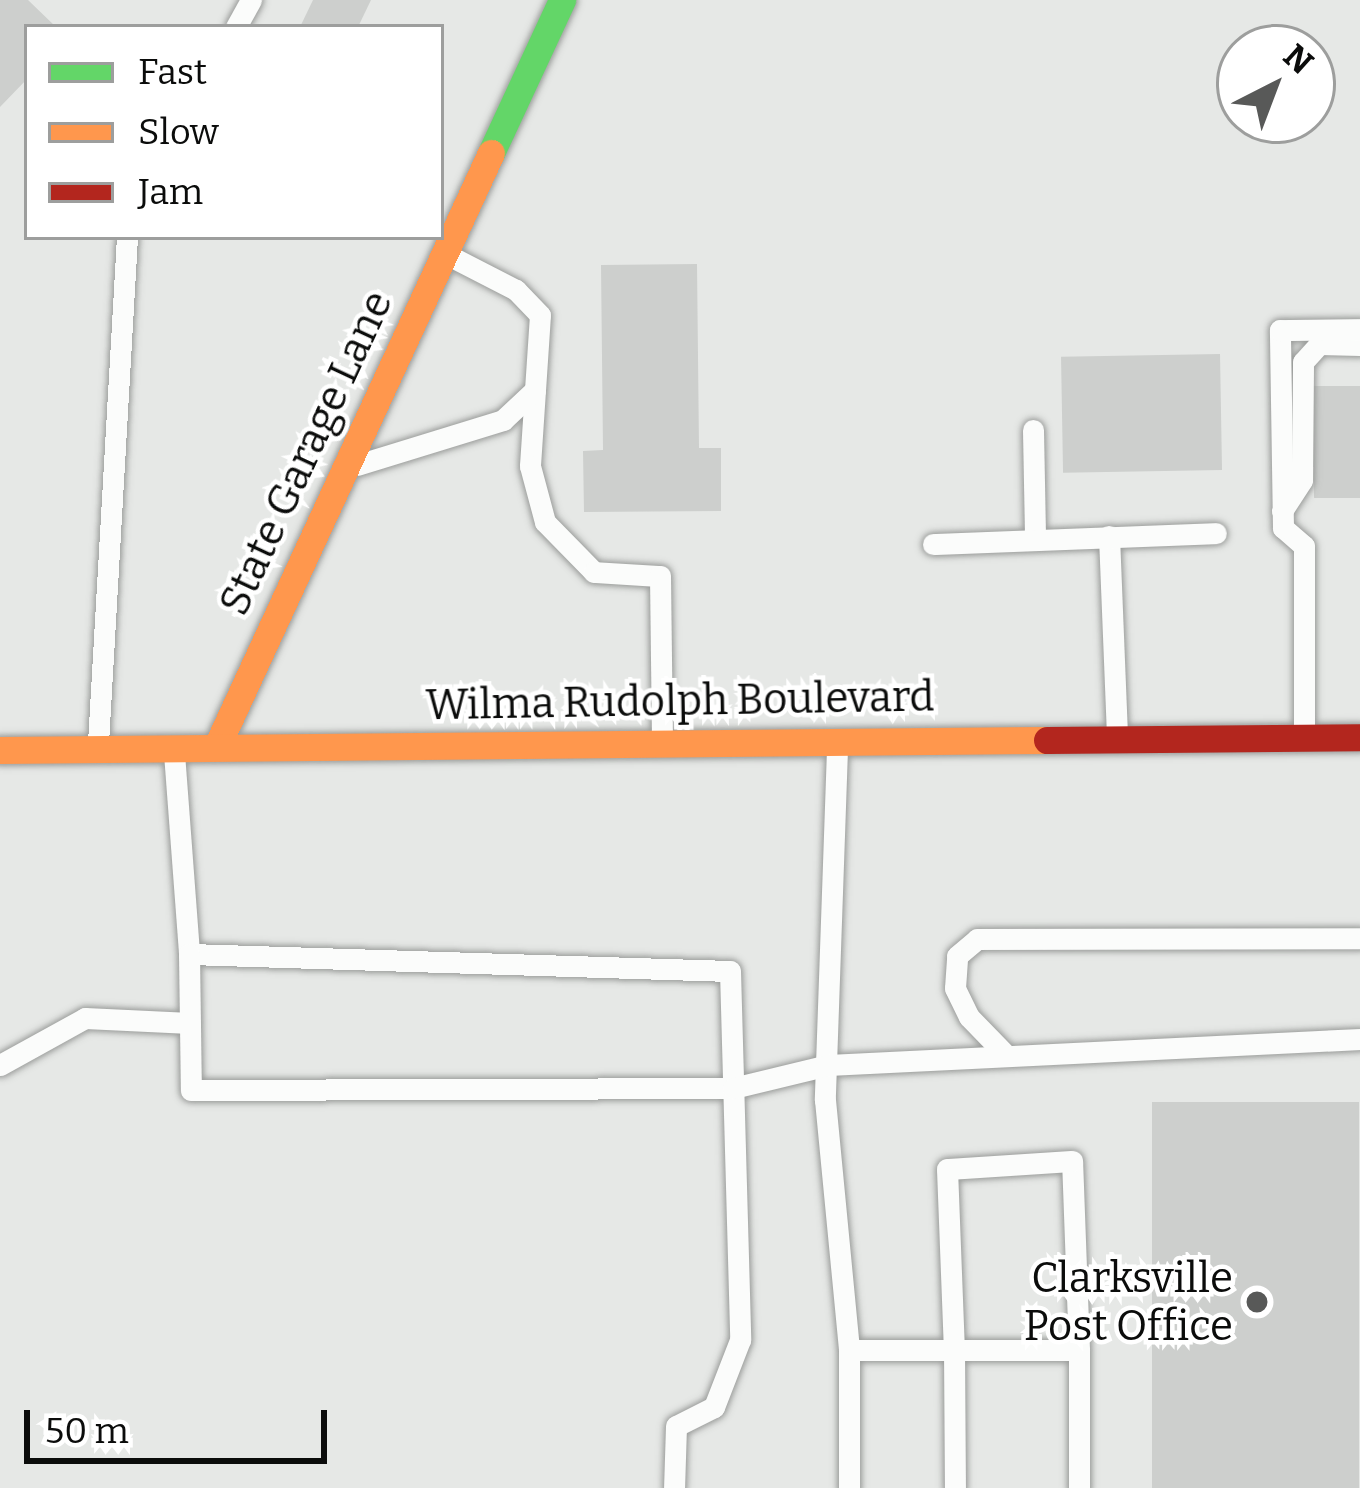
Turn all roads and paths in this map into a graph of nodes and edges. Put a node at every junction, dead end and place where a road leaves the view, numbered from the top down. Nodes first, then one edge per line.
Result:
1 (562, 0) edge
2 (128, 240) edge
3 (445, 253) junction
4 (1360, 329) edge
5 (1360, 345) edge
6 (535, 390) junction
7 (1033, 430) dead end
8 (345, 469) junction
9 (1282, 511) junction
10 (1216, 533) dead end
11 (1109, 536) junction
12 (1035, 539) junction
13 (933, 544) dead end
14 (1304, 737) junction
15 (1360, 737) edge
16 (1117, 739) junction
17 (838, 742) junction
18 (218, 744) junction
19 (662, 744) junction
20 (174, 746) junction
21 (0, 750) edge
22 (97, 750) junction
23 (1360, 938) edge
24 (189, 955) junction
25 (190, 1022) junction
26 (1360, 1039) edge
27 (1006, 1055) junction
28 (828, 1064) junction
29 (0, 1065) edge
30 (733, 1088) junction
31 (849, 1349) junction
32 (954, 1350) junction
33 (1079, 1350) junction
34 (674, 1488) edge
35 (849, 1488) edge
36 (955, 1488) edge
37 (1079, 1488) edge

1 - 3 main road, State Garage Lane
2 - 22 lane
3 - 6 lane
3 - 8 main road, State Garage Lane
4 - 9 lane
5 - 9 lane
6 - 8 lane
6 - 19 lane
7 - 12 lane
8 - 18 main road, State Garage Lane
9 - 14 lane
10 - 11 lane
11 - 12 lane
11 - 16 lane
12 - 13 lane
14 - 15 main road, Wilma Rudolph Boulevard
14 - 16 main road, Wilma Rudolph Boulevard
16 - 17 main road, Wilma Rudolph Boulevard
17 - 19 main road, Wilma Rudolph Boulevard
17 - 28 lane
18 - 19 main road, Wilma Rudolph Boulevard
18 - 20 main road, Wilma Rudolph Boulevard
20 - 22 main road, Wilma Rudolph Boulevard
20 - 24 lane
21 - 22 main road, Wilma Rudolph Boulevard
23 - 27 lane
24 - 25 lane
24 - 30 lane
25 - 29 lane
25 - 30 lane
26 - 27 lane
27 - 28 lane
28 - 30 lane
28 - 31 lane
30 - 34 lane
31 - 32 lane
31 - 35 lane
32 - 33 lane
32 - 33 lane
32 - 36 lane
33 - 37 lane

